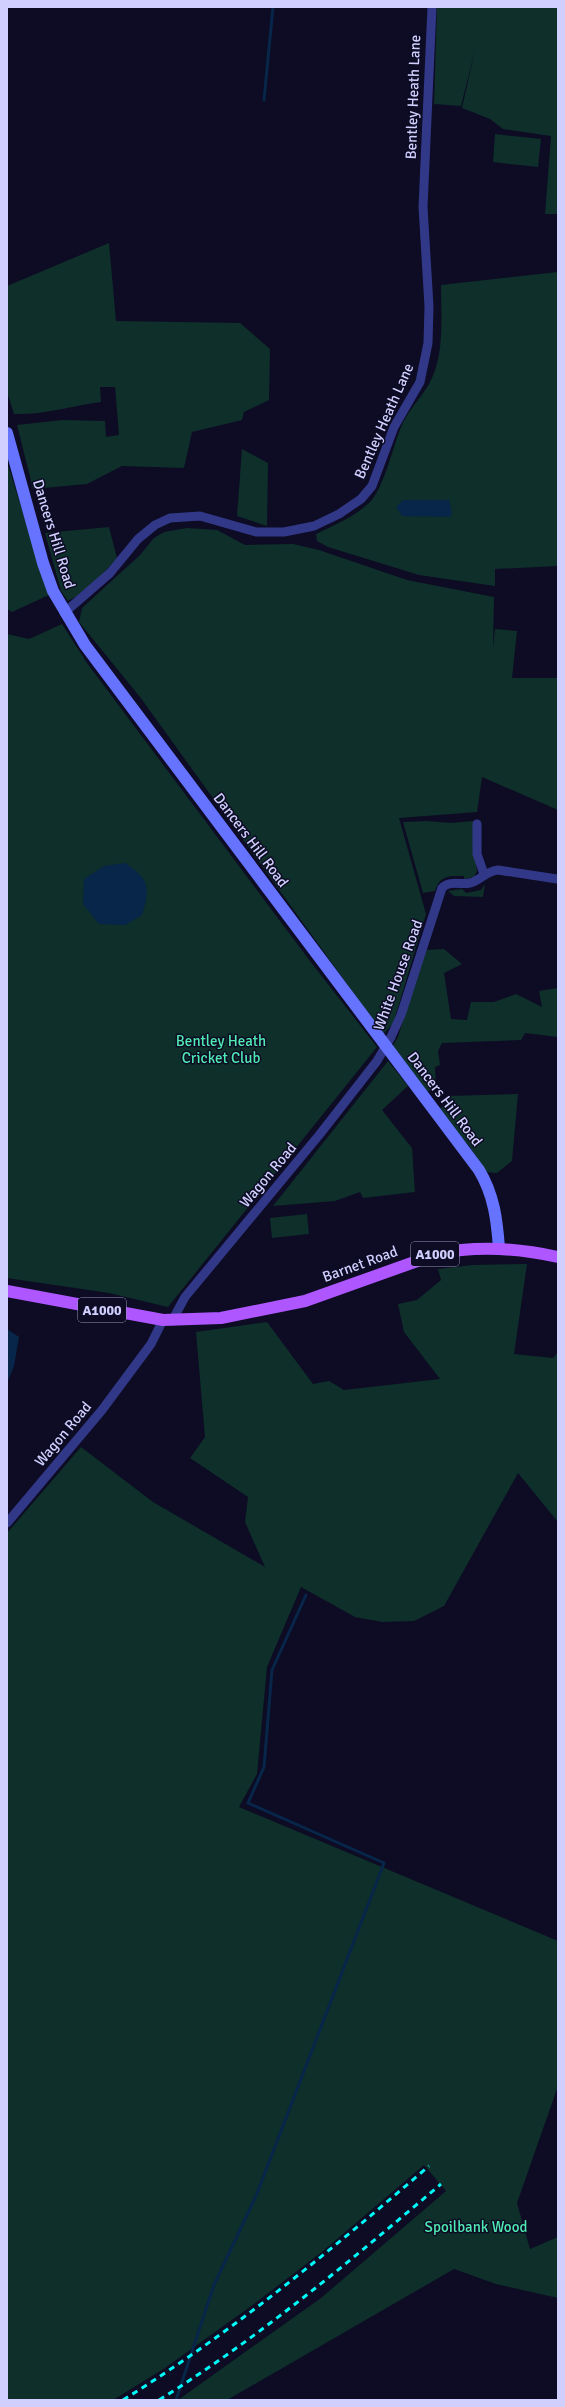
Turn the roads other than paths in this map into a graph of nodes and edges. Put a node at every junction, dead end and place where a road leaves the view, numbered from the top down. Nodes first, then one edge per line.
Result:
1 (432, 7) edge
2 (7, 433) edge
3 (64, 613) junction
4 (477, 824) dead end
5 (484, 874) junction
6 (557, 879) dead end
7 (385, 1046) junction
8 (499, 1248) junction
9 (558, 1257) edge
10 (7, 1291) edge
11 (168, 1321) junction
12 (7, 1523) edge

1 - 3 street, Bentley Heath Lane
2 - 3 street, Dancers Hill Road
3 - 7 street, Dancers Hill Road
4 - 5 street
5 - 6 street, White House Road
5 - 7 street, White House Road
7 - 8 street, Dancers Hill Road
7 - 11 street, Wagon Road
8 - 9 main road, Barnet Road / A1000
8 - 11 main road, Barnet Road / A1000
10 - 11 main road, A1000
11 - 12 street, Wagon Road

